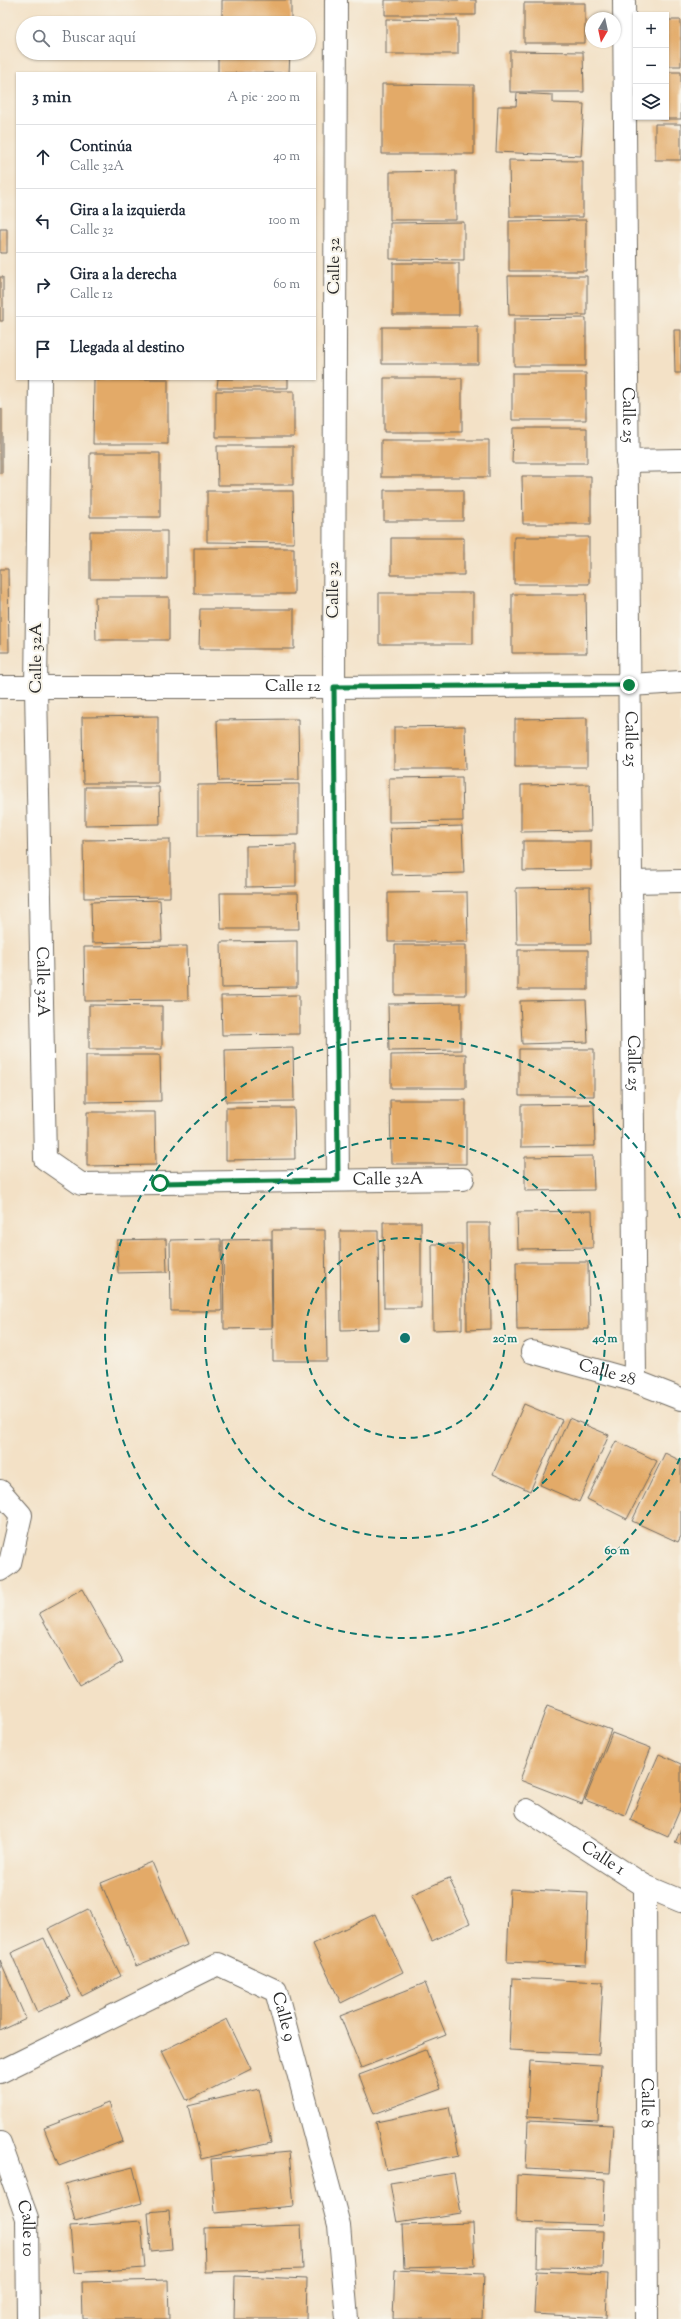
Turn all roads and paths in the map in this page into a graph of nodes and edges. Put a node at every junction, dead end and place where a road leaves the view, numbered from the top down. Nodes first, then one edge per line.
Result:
1 (336, 0) edge
2 (624, 0) edge
3 (40, 380) edge
4 (681, 460) edge
5 (627, 461) junction
6 (681, 682) edge
7 (629, 685) junction
8 (0, 687) edge
9 (334, 687) junction
10 (36, 688) junction
11 (681, 881) edge
12 (631, 882) junction
13 (463, 1179) dead end
14 (338, 1180) junction
15 (532, 1352) dead end
16 (635, 1381) junction
17 (681, 1399) edge
18 (0, 1491) edge
19 (0, 1570) edge
20 (527, 1810) dead end
21 (645, 1886) junction
22 (681, 1901) edge
23 (0, 2072) edge
24 (0, 2143) edge
25 (28, 2319) edge
26 (347, 2319) edge
27 (648, 2319) edge

1 - 9 street, Calle 32
2 - 5 street, Calle 25
3 - 10 street, Calle 32A
4 - 5 street
5 - 7 street, Calle 25
6 - 7 street, Calle 12
7 - 9 street, Calle 12
7 - 12 street, Calle 25
8 - 10 street, Calle 12
9 - 10 street, Calle 12
9 - 14 street, Calle 32
10 - 14 street, Calle 32A
11 - 12 street
12 - 16 street, Calle 25
13 - 14 street, Calle 32A
15 - 16 street, Calle 28
16 - 17 street, Calle 28
18 - 19 street
20 - 21 street, Calle 1
21 - 22 street, Calle 1
21 - 27 street, Calle 8
23 - 26 street, Calle 9
24 - 25 street, Calle 10

